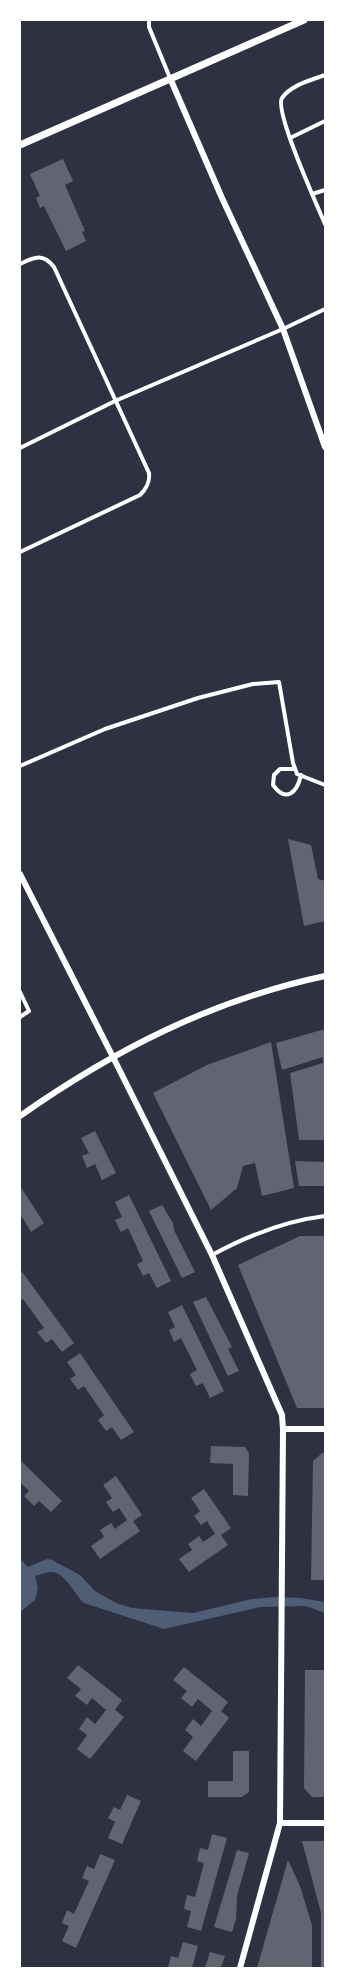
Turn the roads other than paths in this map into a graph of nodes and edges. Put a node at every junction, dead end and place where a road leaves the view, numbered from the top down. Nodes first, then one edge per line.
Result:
1 (149, 20) edge
2 (304, 20) edge
3 (325, 75) edge
4 (170, 78) junction
5 (325, 121) edge
6 (290, 138) junction
7 (20, 145) edge
8 (325, 190) edge
9 (312, 194) junction
10 (325, 224) edge
11 (20, 264) edge
12 (325, 309) edge
13 (283, 329) junction
14 (115, 401) junction
15 (325, 447) edge
16 (20, 448) edge
17 (20, 552) edge
18 (20, 766) edge
19 (295, 769) junction
20 (301, 776) junction
21 (325, 785) edge
22 (20, 874) edge
23 (325, 976) edge
24 (20, 992) edge
25 (20, 1017) edge
26 (113, 1057) junction
27 (20, 1116) edge
28 (325, 1216) edge
29 (212, 1255) junction
30 (283, 1429) junction
31 (325, 1429) edge
32 (280, 1823) junction
33 (325, 1824) edge
34 (240, 1968) edge

1 - 4 street
2 - 4 main road
3 - 6 street
4 - 7 main road
4 - 13 street
5 - 6 street
6 - 9 street
8 - 9 street
9 - 10 street
11 - 14 street
12 - 13 street
13 - 14 street
13 - 15 street
14 - 16 street
14 - 17 street
18 - 19 street
19 - 20 street
19 - 20 street
20 - 21 street
22 - 26 street
23 - 26 street
24 - 25 street
26 - 27 street
26 - 29 street
28 - 29 street
29 - 30 street
30 - 31 street
30 - 32 street
32 - 33 street
32 - 34 street

